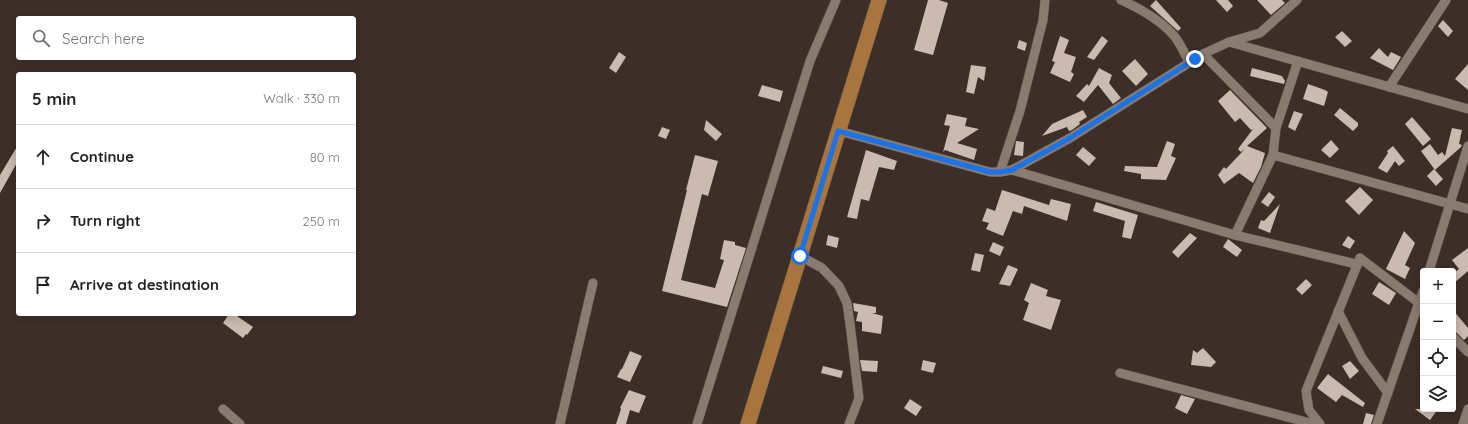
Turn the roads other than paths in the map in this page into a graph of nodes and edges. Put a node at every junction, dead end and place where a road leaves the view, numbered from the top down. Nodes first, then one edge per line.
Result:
1 (836, 0) edge
2 (879, 0) edge
3 (1045, 0) edge
4 (1121, 0) edge
5 (1297, 0) edge
6 (1446, 0) edge
7 (1229, 42) junction
8 (1203, 54) junction
9 (1298, 61) junction
10 (1189, 62) junction
11 (1389, 87) junction
12 (1468, 109) edge
13 (1276, 128) junction
14 (838, 131) junction
15 (1468, 146) edge
16 (1273, 155) junction
17 (1012, 170) junction
18 (1000, 172) junction
19 (1450, 204) junction
20 (1468, 209) edge
21 (1235, 235) junction
22 (800, 256) junction
23 (1356, 264) junction
24 (1430, 268) edge
25 (593, 283) dead end
26 (1420, 303) edge
27 (1420, 307) edge
28 (1338, 311) junction
29 (1456, 340) edge
30 (1468, 352) edge
31 (1120, 372) dead end
32 (1388, 393) junction
33 (223, 409) dead end
34 (1468, 409) edge
35 (240, 424) edge
36 (560, 424) edge
37 (697, 424) edge
38 (748, 424) edge
39 (849, 424) edge
40 (1314, 424) edge
41 (1320, 424) edge
42 (1377, 424) edge
43 (1463, 424) edge

1 - 37 street
2 - 14 main road
3 - 18 street
4 - 10 street
5 - 7 street
6 - 11 street
7 - 8 street
7 - 9 street
8 - 10 street
8 - 13 street
9 - 11 street
9 - 13 street
10 - 17 street
11 - 12 street
13 - 16 street
14 - 18 street
14 - 22 main road
15 - 19 street
16 - 19 street
16 - 21 street
17 - 18 street
17 - 21 street
19 - 20 street
19 - 24 street
21 - 23 street
22 - 38 main road
22 - 39 street
23 - 26 street
23 - 28 street
25 - 36 street
27 - 32 street
28 - 32 street
28 - 41 street
29 - 30 street
31 - 40 street
32 - 42 street
33 - 35 street
34 - 43 street

